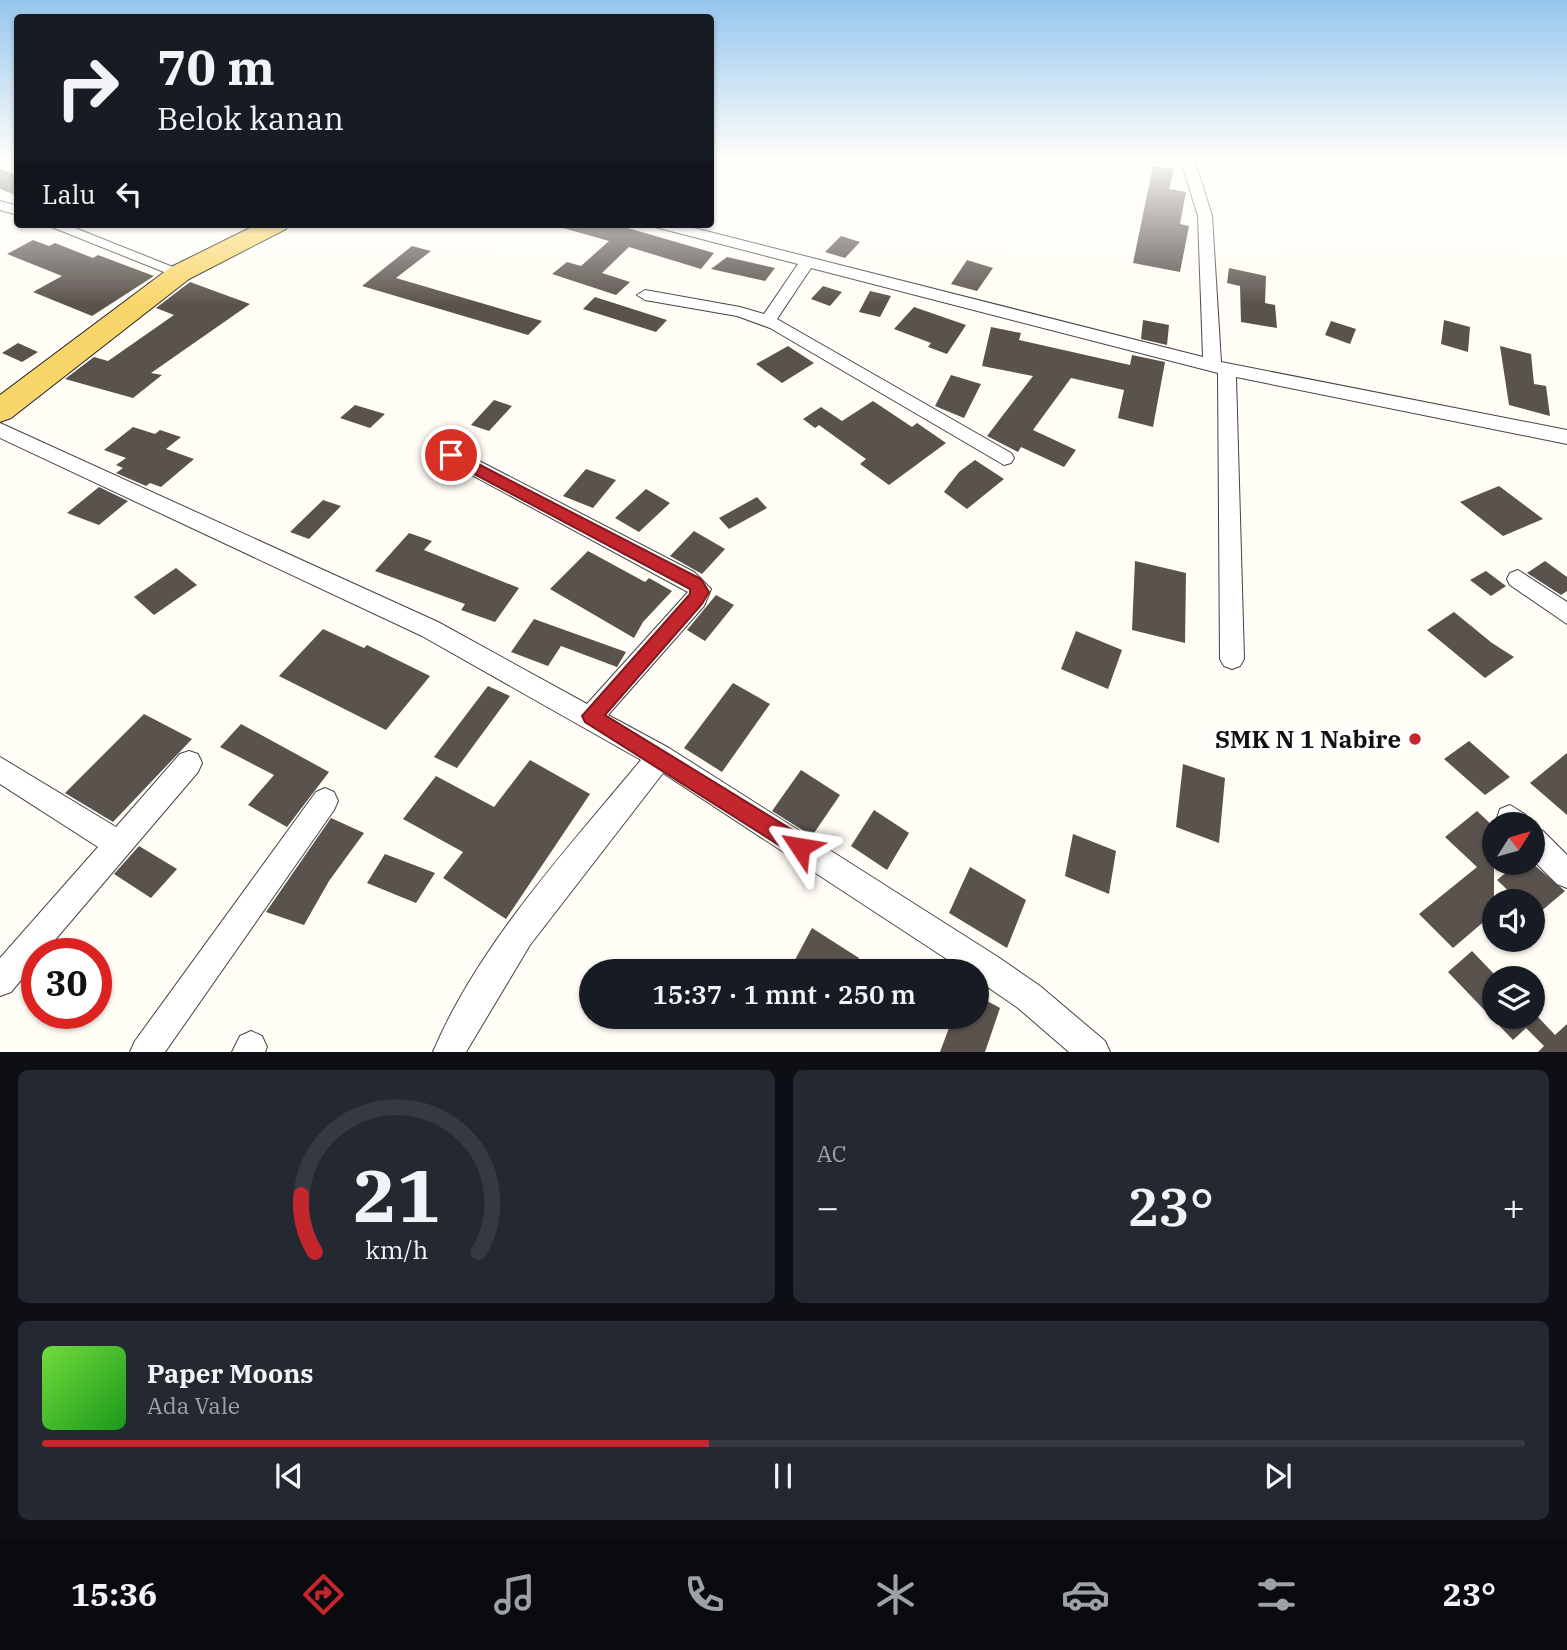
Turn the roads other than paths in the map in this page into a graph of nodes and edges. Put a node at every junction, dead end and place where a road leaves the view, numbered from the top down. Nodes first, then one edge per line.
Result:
1 (1203, 207) edge
2 (62, 228) edge
3 (269, 228) edge
4 (675, 228) edge
5 (807, 262) junction
6 (180, 273) junction
7 (645, 295) dead end
8 (768, 320) junction
9 (1219, 368) junction
10 (0, 411) edge
11 (0, 430) edge
12 (1567, 438) edge
13 (451, 455) dead end
14 (1004, 457) dead end
15 (1518, 579) dead end
16 (1567, 615) edge
17 (1232, 659) dead end
18 (592, 716) junction
19 (660, 757) junction
20 (189, 763) dead end
21 (0, 769) edge
22 (325, 801) dead end
23 (119, 845) junction
24 (1545, 853) edge
25 (1567, 874) edge
26 (0, 981) edge
27 (146, 1052) edge
28 (449, 1052) edge
29 (1094, 1052) edge

1 - 9 street
2 - 6 street
3 - 6 main road
4 - 5 street
5 - 8 street
5 - 9 street
6 - 10 main road
7 - 8 street
8 - 14 street
9 - 12 street
9 - 17 street
11 - 18 street
13 - 18 street
15 - 16 street
18 - 19 street
19 - 28 street
19 - 29 street
20 - 23 street
21 - 23 street
22 - 27 street
23 - 26 street
24 - 25 street

